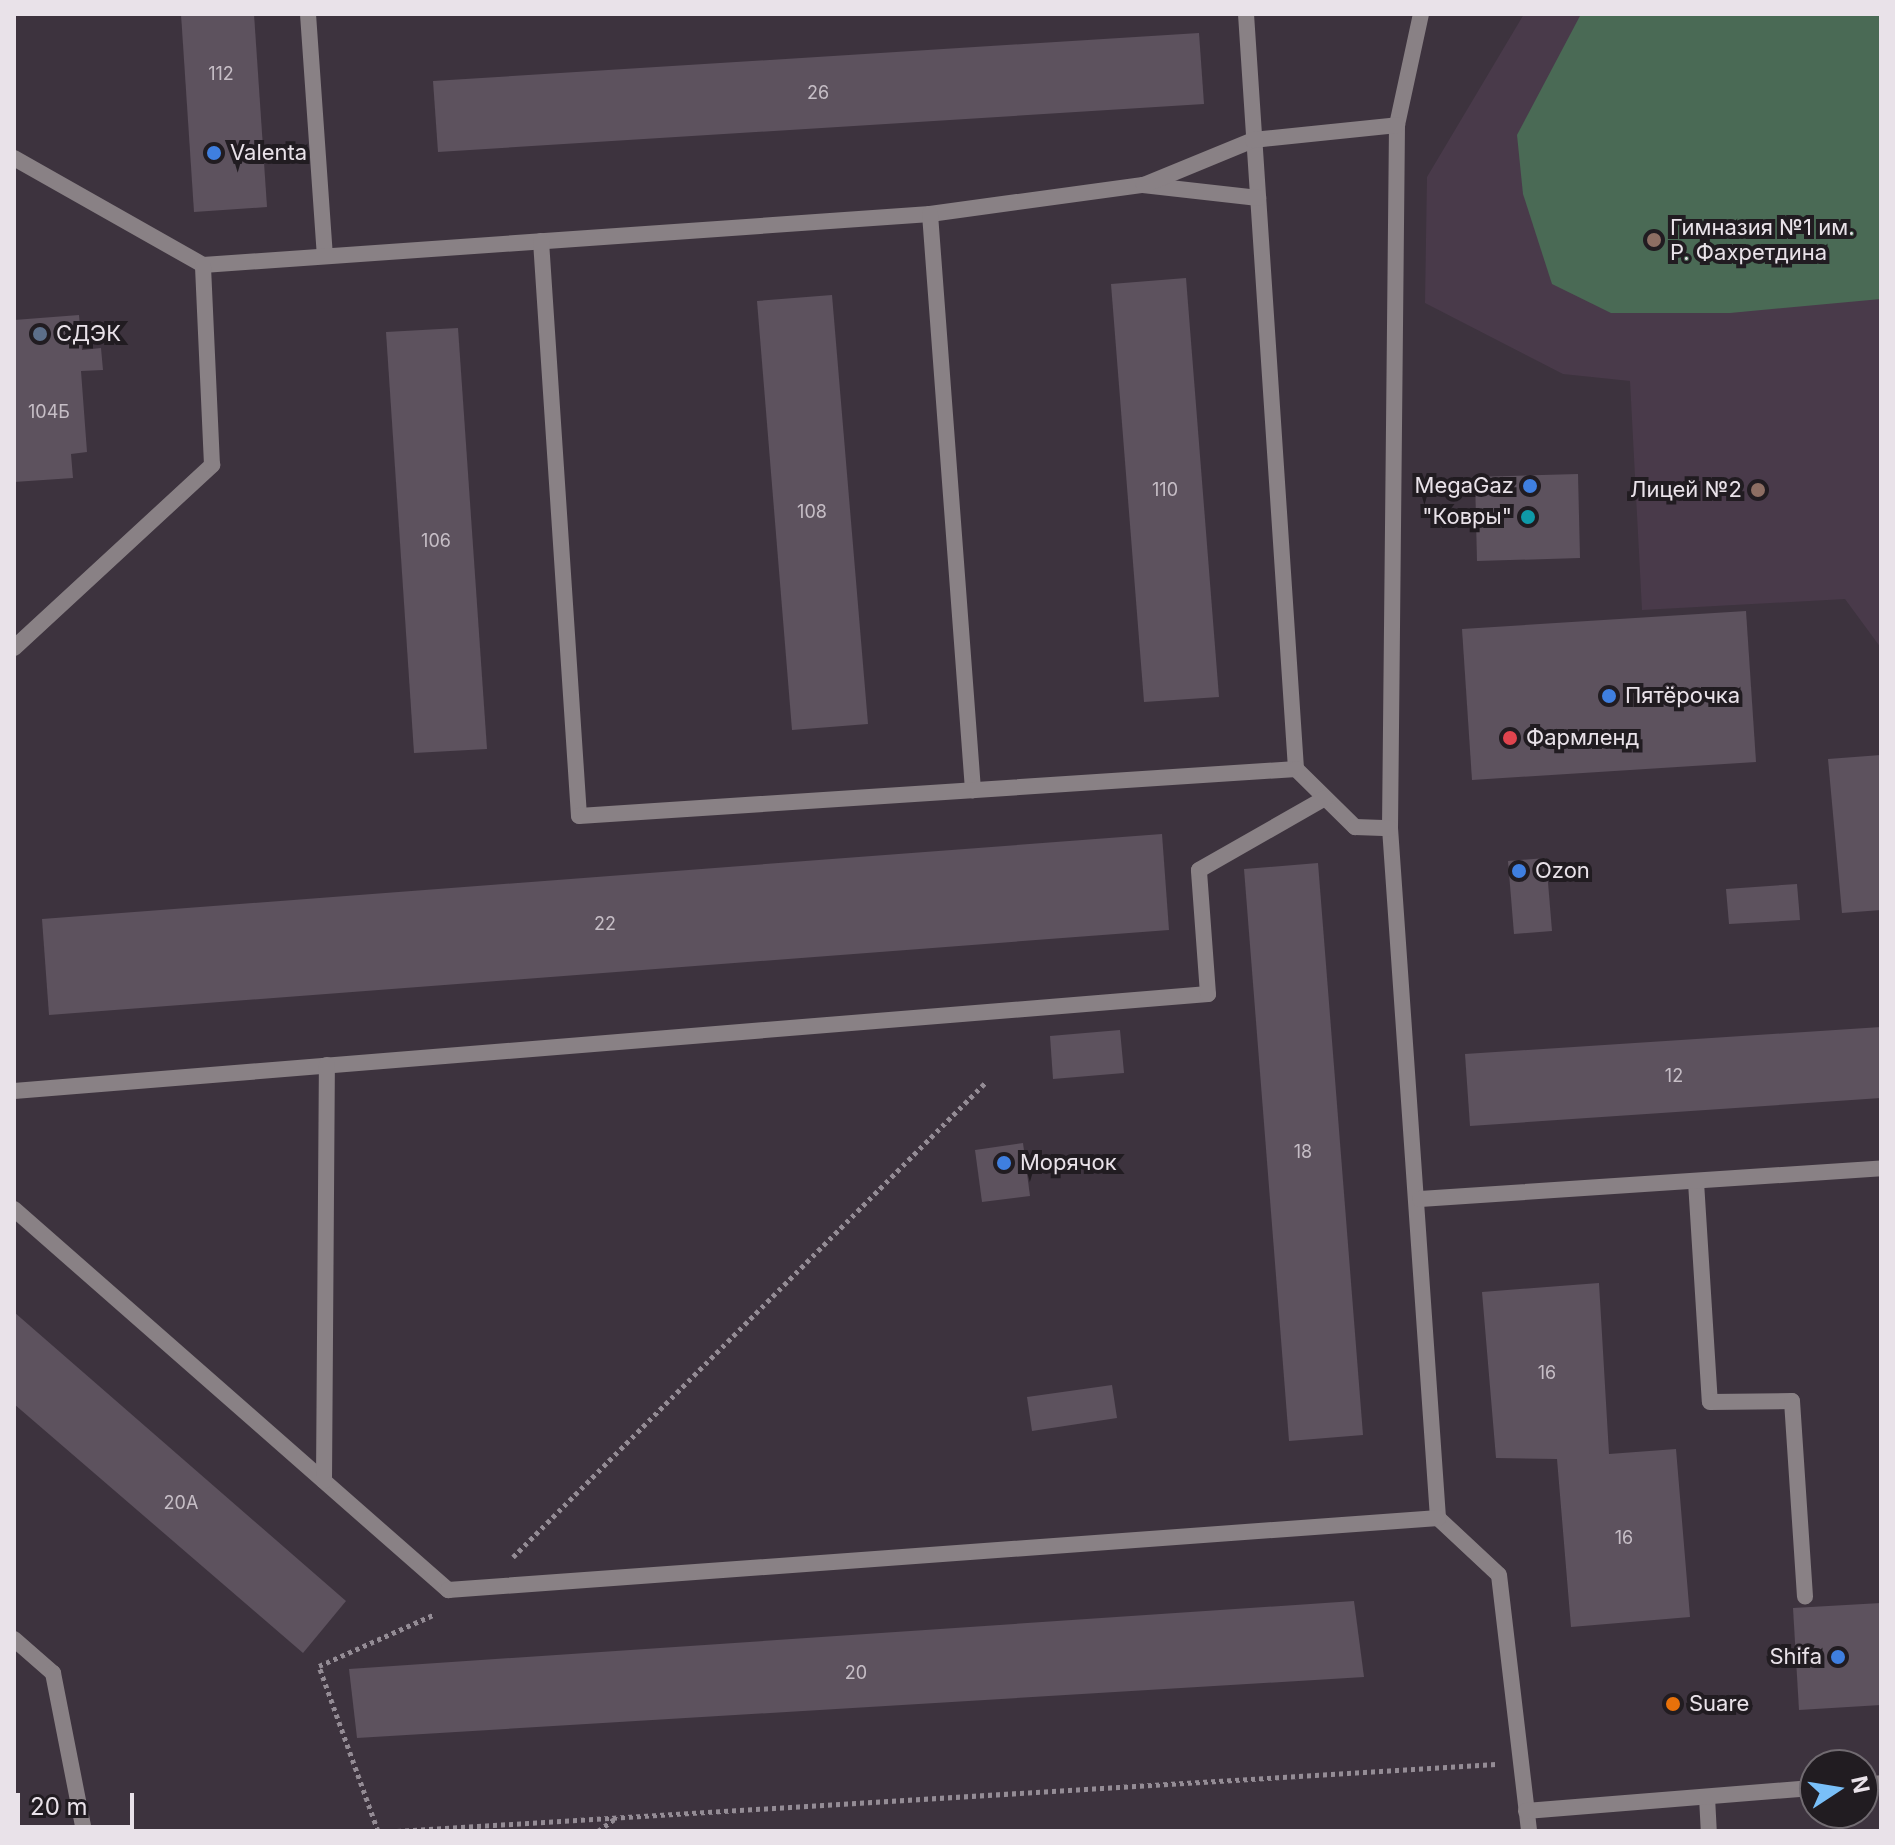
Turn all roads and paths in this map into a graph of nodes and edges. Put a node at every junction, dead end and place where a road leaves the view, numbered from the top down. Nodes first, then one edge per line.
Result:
1 (308, 14) edge
2 (1246, 14) edge
3 (1421, 14) edge
4 (1397, 125) junction
5 (1253, 140) junction
6 (14, 158) edge
7 (1143, 185) junction
8 (1258, 198) junction
9 (930, 214) junction
10 (541, 241) junction
11 (325, 255) junction
12 (203, 265) junction
13 (14, 648) edge
14 (1296, 769) junction
15 (973, 790) junction
16 (1325, 798) junction
17 (1390, 828) junction
18 (327, 1065) junction
19 (986, 1082) dead end
20 (14, 1091) edge
21 (1881, 1168) edge
22 (1696, 1182) junction
23 (1420, 1199) junction
24 (14, 1209) edge
25 (324, 1481) junction
26 (1438, 1518) junction
27 (491, 1587) junction
28 (1805, 1597) dead end
29 (444, 1610) dead end
30 (14, 1639) edge
31 (1521, 1762) junction
32 (1799, 1789) edge
33 (1707, 1797) junction
34 (1526, 1811) junction
35 (618, 1816) junction
36 (84, 1831) edge
37 (378, 1831) edge
38 (397, 1831) edge
39 (598, 1831) edge
40 (1529, 1831) edge
41 (1709, 1831) edge

1 - 11 lane
2 - 5 lane
3 - 4 lane
4 - 5 lane
4 - 17 lane
5 - 7 lane
5 - 8 lane
6 - 12 lane
7 - 8 lane
7 - 9 lane
8 - 14 lane
9 - 10 lane
9 - 15 lane
10 - 11 lane
10 - 15 lane
11 - 12 lane
12 - 13 lane
14 - 15 lane
14 - 16 lane
16 - 17 lane
16 - 18 lane
17 - 23 lane
18 - 20 lane
18 - 25 lane
19 - 27 path
21 - 22 lane
22 - 23 lane
22 - 28 lane
23 - 26 lane
24 - 25 lane
25 - 27 lane
26 - 27 lane
26 - 31 lane
29 - 37 path
30 - 36 lane
31 - 34 lane
31 - 35 path
32 - 33 lane
33 - 34 lane
33 - 41 lane
34 - 40 lane
35 - 38 path
35 - 39 path

